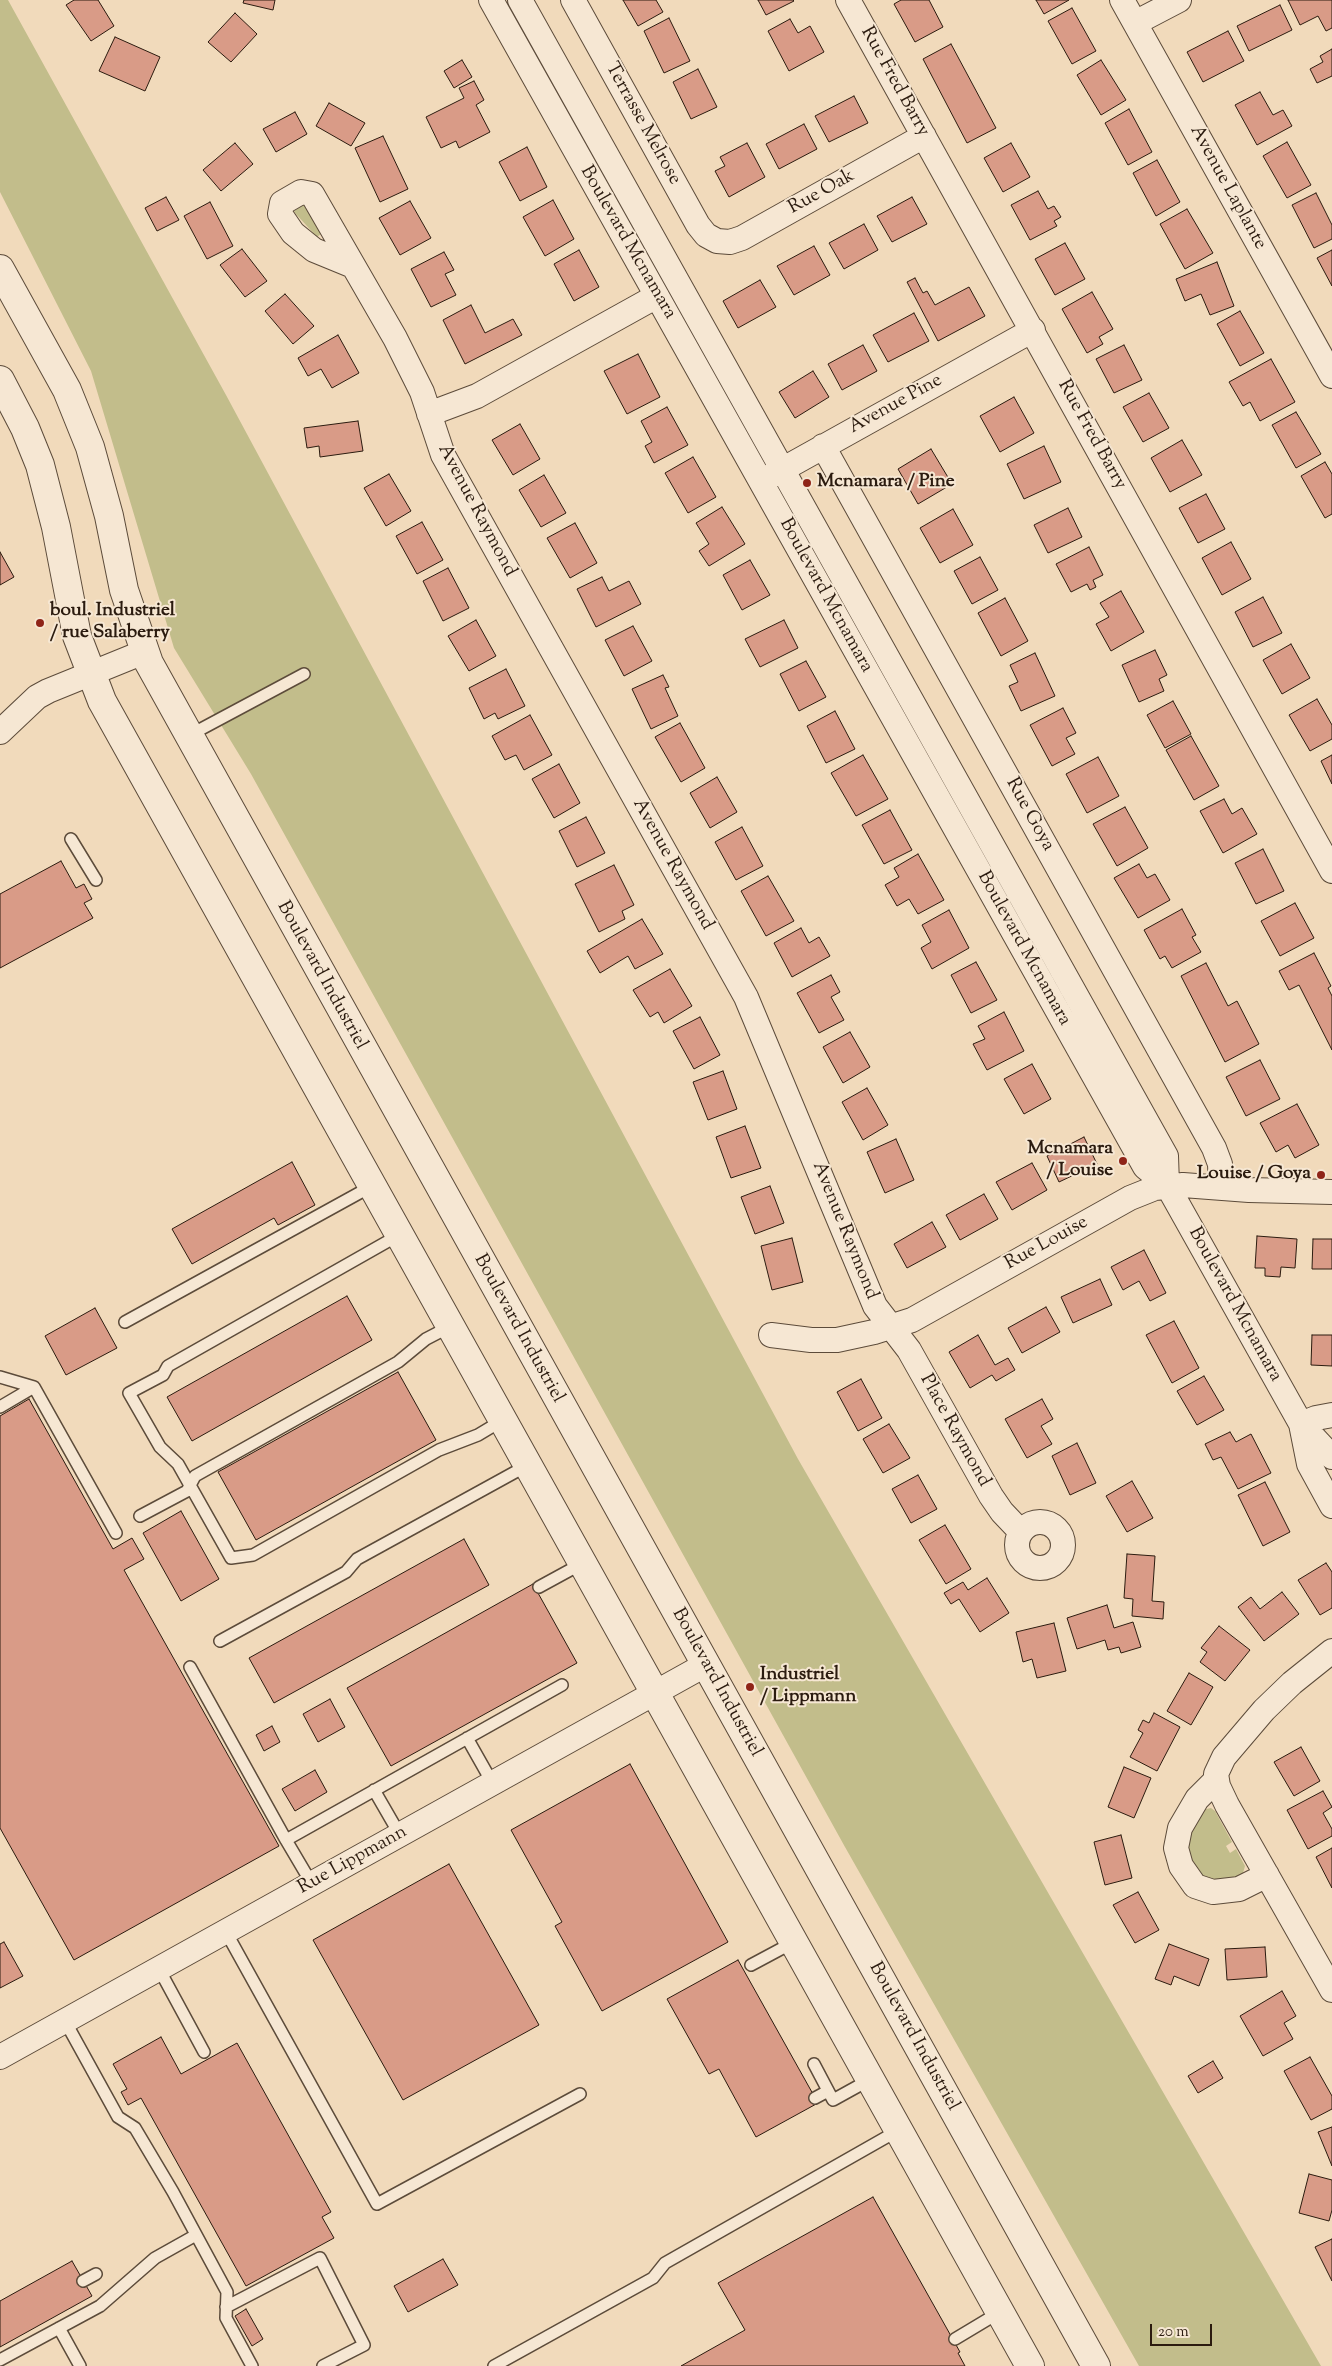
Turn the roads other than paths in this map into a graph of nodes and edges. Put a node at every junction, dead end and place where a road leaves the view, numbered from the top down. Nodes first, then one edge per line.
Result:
1 (492, 0) edge
2 (520, 0) edge
3 (573, 0) edge
4 (848, 0) edge
5 (1122, 0) edge
6 (1179, 0) edge
7 (1135, 23) junction
8 (924, 136) junction
9 (717, 241) joint
10 (353, 266) dead end
11 (0, 269) edge
12 (658, 296) junction
13 (1033, 330) junction
14 (1332, 376) edge
15 (0, 380) edge
16 (430, 414) junction
17 (823, 446) junction
18 (782, 470) junction
19 (761, 482) junction
20 (144, 652) junction
21 (90, 674) junction
22 (304, 674) dead end
23 (0, 732) edge
24 (188, 736) junction
25 (71, 839) dead end
26 (1328, 856) edge
27 (96, 880) dead end
28 (1167, 1185) junction
29 (372, 1186) junction
30 (1221, 1188) junction
31 (1332, 1192) edge
32 (400, 1235) junction
33 (125, 1322) dead end
34 (451, 1326) junction
35 (892, 1327) junction
36 (771, 1335) dead end
37 (0, 1377) edge
38 (34, 1386) junction
39 (0, 1407) edge
40 (1332, 1415) edge
41 (503, 1420) junction
42 (1301, 1424) junction
43 (1332, 1457) edge
44 (528, 1465) junction
45 (190, 1486) junction
46 (1332, 1506) edge
47 (140, 1516) dead end
48 (1021, 1532) dead end
49 (116, 1533) dead end
50 (583, 1563) junction
51 (539, 1587) dead end
52 (220, 1641) dead end
53 (1332, 1651) edge
54 (705, 1665) junction
55 (190, 1668) dead end
56 (562, 1685) dead end
57 (655, 1692) junction
58 (467, 1738) junction
59 (1216, 1780) junction
60 (493, 1784) junction
61 (374, 1790) junction
62 (400, 1836) junction
63 (286, 1840) junction
64 (1267, 1875) junction
65 (312, 1884) junction
66 (226, 1932) junction
67 (794, 1941) junction
68 (751, 1965) dead end
69 (159, 1969) junction
70 (1332, 1990) edge
71 (65, 2021) junction
72 (204, 2052) dead end
73 (0, 2057) edge
74 (814, 2064) dead end
75 (871, 2079) junction
76 (828, 2091) junction
77 (580, 2094) dead end
78 (815, 2098) dead end
79 (899, 2130) junction
80 (196, 2235) junction
81 (96, 2274) dead end
82 (83, 2281) dead end
83 (226, 2307) junction
84 (1000, 2312) junction
85 (59, 2328) junction
86 (955, 2339) dead end
87 (0, 2360) edge
88 (80, 2366) edge
89 (252, 2366) edge
90 (323, 2366) edge
91 (494, 2366) edge
92 (1030, 2366) edge
93 (1096, 2366) edge

1 - 12 street, Boulevard Mcnamara
2 - 18 street, Boulevard Mcnamara
3 - 9 street, Terrasse Melrose
4 - 8 street, Rue Fred Barry
5 - 7 street, Avenue Laplante
6 - 7 street
7 - 14 street, Avenue Laplante
8 - 9 street, Rue Oak
8 - 13 street, Rue Fred Barry
10 - 16 street, Avenue Raymond
11 - 20 street, Boulevard Industriel
12 - 16 street
12 - 19 street, Boulevard Mcnamara
13 - 17 street, Avenue Pine
13 - 26 street, Rue Fred Barry
15 - 21 street
16 - 35 street, Avenue Raymond
17 - 18 street, Avenue Pine
17 - 30 street, Rue Goya
18 - 19 street, Avenue Pine
18 - 28 street, Boulevard Mcnamara
19 - 28 street, Boulevard Mcnamara
20 - 21 street
20 - 24 street, Boulevard Industriel
21 - 23 street
21 - 29 street
22 - 24 lane
24 - 54 street, Boulevard Industriel
25 - 27 lane
28 - 30 street, Rue Louise
28 - 35 street, Rue Louise
28 - 42 street, Boulevard Mcnamara
29 - 32 street
29 - 33 lane
30 - 31 street, Rue Louise
32 - 34 street
32 - 45 lane
34 - 41 street
34 - 45 lane
35 - 36 street, Rue Louise
35 - 48 street, Place Raymond
37 - 38 lane
38 - 39 lane
38 - 49 lane
40 - 42 street
41 - 44 street
41 - 45 lane
42 - 43 street, Boulevard Mcnamara
42 - 46 street, Boulevard Mcnamara
44 - 50 street
44 - 52 lane
45 - 47 lane
50 - 51 lane
50 - 57 street
53 - 59 street
54 - 57 street, Rue Lippmann
54 - 93 street, Boulevard Industriel
55 - 63 lane
56 - 58 lane
57 - 60 street, Rue Lippmann
57 - 67 street
58 - 60 lane
58 - 61 lane
59 - 64 street
59 - 64 street
60 - 62 street, Rue Lippmann
61 - 62 lane
61 - 63 lane
62 - 65 street, Rue Lippmann
63 - 65 lane
64 - 70 street
65 - 66 street, Rue Lippmann
66 - 69 street, Rue Lippmann
66 - 77 lane
67 - 68 lane
67 - 75 street
69 - 71 street, Rue Lippmann
69 - 72 lane
71 - 73 street, Rue Lippmann
71 - 80 lane
74 - 76 lane
75 - 76 lane
75 - 79 street
76 - 78 lane
79 - 84 street
79 - 91 lane
80 - 83 lane
80 - 85 lane
81 - 82 lane
83 - 89 lane
83 - 90 lane
84 - 86 lane
84 - 92 street
85 - 87 lane
85 - 88 lane

